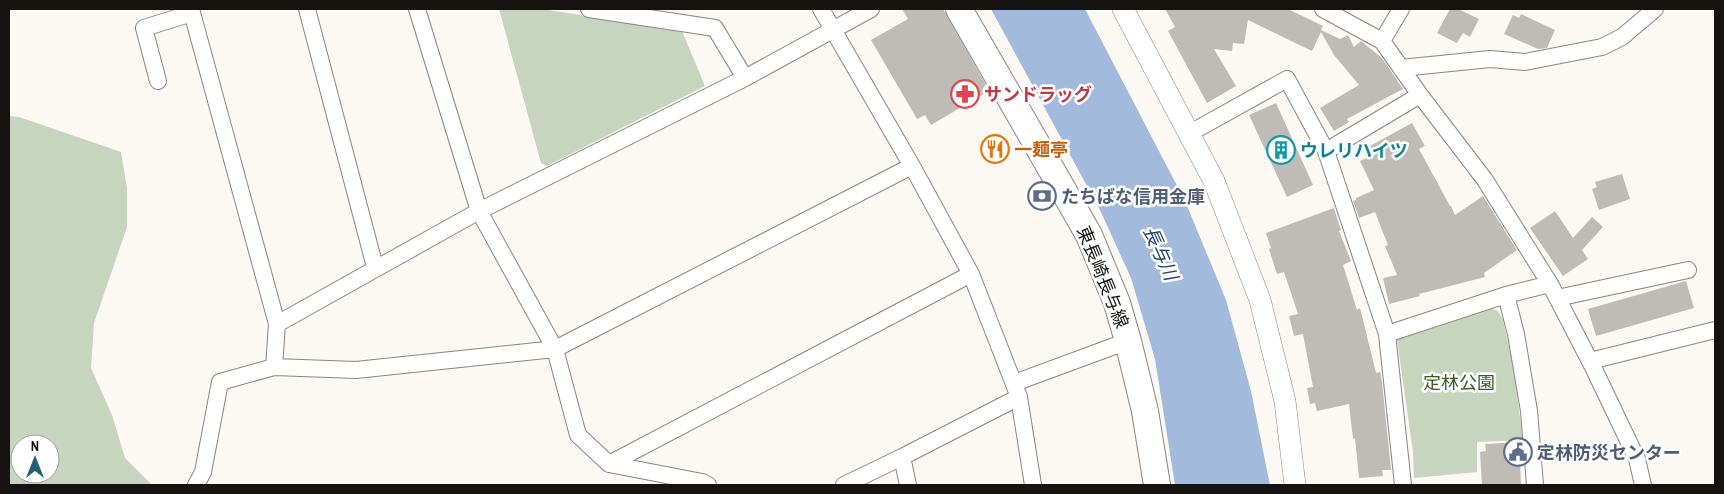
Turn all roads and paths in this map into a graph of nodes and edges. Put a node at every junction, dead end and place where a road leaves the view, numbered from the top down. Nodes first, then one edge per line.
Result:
1 (308, 9) edge
2 (417, 9) edge
3 (589, 9) edge
4 (821, 9) edge
5 (871, 9) edge
6 (959, 9) edge
7 (1123, 9) edge
8 (1323, 9) edge
9 (1401, 9) edge
10 (1655, 9) edge
11 (191, 11) edge
12 (832, 30) junction
13 (1382, 41) junction
14 (1401, 68) junction
15 (745, 78) junction
16 (158, 82) dead end
17 (1420, 95) junction
18 (1190, 132) junction
19 (1326, 151) junction
20 (912, 166) junction
21 (479, 211) junction
22 (375, 268) junction
23 (1688, 270) dead end
24 (971, 274) junction
25 (1554, 292) junction
26 (1506, 295) junction
27 (277, 324) junction
28 (1715, 330) edge
29 (1387, 334) junction
30 (1128, 341) junction
31 (555, 349) junction
32 (1590, 361) junction
33 (274, 367) junction
34 (1016, 390) junction
35 (902, 457) junction
36 (609, 464) junction
37 (196, 485) edge
38 (708, 485) edge
39 (844, 485) edge
40 (908, 485) edge
41 (1033, 485) edge
42 (1157, 485) edge
43 (1295, 485) edge
44 (1403, 485) edge
45 (1535, 485) edge
46 (1643, 485) edge

1 - 22 street
2 - 21 street
3 - 15 street
4 - 12 street
5 - 12 street
6 - 30 main road, 東長崎長与線
7 - 18 street
8 - 13 street
9 - 13 street
10 - 14 street
11 - 16 street
11 - 27 street
12 - 15 street
12 - 20 street
13 - 14 street
14 - 17 street
15 - 21 street
17 - 19 street
17 - 25 street
18 - 19 street
18 - 43 street
19 - 29 street
20 - 24 street
20 - 31 street
21 - 22 street
21 - 31 street
22 - 27 street
23 - 25 street
24 - 34 street
24 - 36 street
25 - 26 street
25 - 32 street
26 - 29 street
26 - 45 street
27 - 33 street
28 - 32 street
29 - 44 street
30 - 34 street
30 - 42 main road, 東長崎長与線
31 - 33 street
31 - 36 street
32 - 46 street
33 - 37 street
34 - 35 street
34 - 41 street
35 - 39 street
35 - 40 street
36 - 38 street

